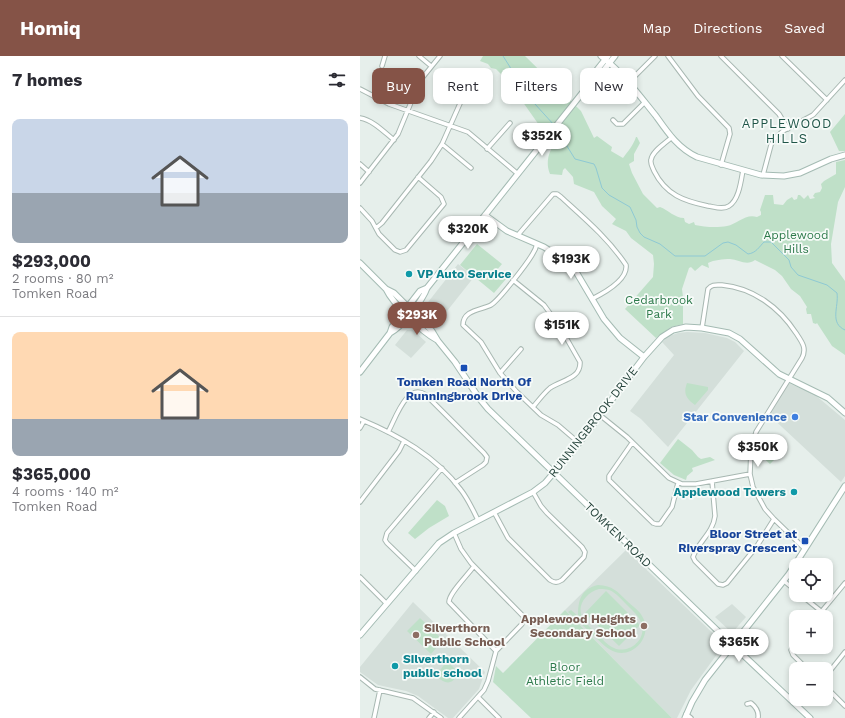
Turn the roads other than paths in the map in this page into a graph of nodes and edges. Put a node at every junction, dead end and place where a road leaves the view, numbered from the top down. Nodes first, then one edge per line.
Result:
1 (385, 56) edge
2 (419, 56) edge
3 (440, 56) edge
4 (615, 56) edge
5 (655, 56) edge
6 (668, 56) edge
7 (720, 56) edge
8 (782, 56) edge
9 (606, 58) edge
10 (382, 66) dead end
11 (431, 66) junction
12 (616, 68) edge
13 (637, 74) edge
14 (845, 80) edge
15 (360, 89) edge
16 (637, 92) edge
17 (827, 100) junction
18 (645, 102) junction
19 (460, 104) edge
20 (408, 111) junction
21 (360, 118) edge
22 (613, 120) dead end
23 (510, 123) dead end
24 (451, 125) junction
25 (788, 129) junction
26 (672, 138) junction
27 (394, 140) junction
28 (442, 144) junction
29 (487, 149) junction
30 (845, 155) edge
31 (360, 164) edge
32 (721, 165) junction
33 (471, 168) dead end
34 (743, 170) junction
35 (369, 172) junction
36 (518, 174) junction
37 (763, 175) junction
38 (418, 177) junction
39 (360, 183) edge
40 (360, 208) edge
41 (485, 215) junction
42 (376, 228) junction
43 (517, 236) junction
44 (537, 244) junction
45 (360, 263) edge
46 (513, 280) junction
47 (386, 289) junction
48 (592, 299) junction
49 (410, 309) junction
50 (406, 313) junction
51 (702, 328) junction
52 (438, 341) junction
53 (521, 349) dead end
54 (644, 357) junction
55 (360, 372) edge
56 (500, 373) junction
57 (788, 378) junction
58 (533, 408) junction
59 (845, 413) edge
60 (601, 416) junction
61 (362, 420) edge
62 (360, 428) edge
63 (388, 432) junction
64 (404, 441) junction
65 (579, 443) junction
66 (632, 443) junction
67 (442, 468) junction
68 (554, 473) junction
69 (750, 474) junction
70 (712, 481) junction
71 (455, 483) junction
72 (678, 483) junction
73 (844, 490) edge
74 (533, 492) junction
75 (360, 502) edge
76 (494, 512) junction
77 (774, 519) junction
78 (478, 520) junction
79 (454, 533) junction
80 (805, 549) junction
81 (474, 566) junction
82 (416, 570) junction
83 (360, 577) edge
84 (784, 581) junction
85 (845, 583) edge
86 (789, 585) edge
87 (810, 602) edge
88 (386, 603) junction
89 (820, 610) edge
90 (824, 610) edge
91 (360, 635) edge
92 (733, 645) junction
93 (496, 651) junction
94 (845, 652) edge
95 (792, 654) edge
96 (800, 662) edge
97 (833, 667) edge
98 (360, 677) edge
99 (380, 690) junction
100 (833, 695) edge
101 (478, 697) junction
102 (747, 704) dead end
103 (845, 706) edge
104 (434, 712) junction
105 (685, 716) edge
106 (374, 718) edge
107 (429, 718) edge
108 (441, 718) edge
109 (459, 718) edge
110 (499, 718) edge
111 (691, 718) edge
112 (758, 718) edge
113 (810, 718) edge

1 - 10 street
2 - 11 street
3 - 11 street
4 - 9 street
5 - 13 street
6 - 32 street
7 - 25 street
8 - 17 street
9 - 12 street
9 - 36 street
11 - 20 street
14 - 17 street
15 - 20 street
16 - 18 street
17 - 25 street
18 - 22 street
18 - 26 street
19 - 24 street
20 - 24 street
20 - 27 street
21 - 27 street
23 - 29 street
24 - 28 street
24 - 29 street
25 - 37 street
26 - 32 street
26 - 34 street
27 - 35 street
28 - 33 street
28 - 38 street
29 - 36 street
30 - 37 street
31 - 35 street
32 - 34 street
34 - 37 street
35 - 39 street
36 - 41 street
38 - 42 street
38 - 42 street
40 - 42 street
41 - 43 street
41 - 49 street
43 - 44 street
43 - 48 street
44 - 46 street
44 - 48 street
45 - 47 street, TOMKEN ROAD
46 - 56 street
46 - 58 street
47 - 49 street, TOMKEN ROAD
47 - 50 street, TOMKEN ROAD
48 - 54 street
49 - 50 street
49 - 52 street, TOMKEN ROAD
50 - 52 street, TOMKEN ROAD
50 - 55 street
51 - 54 street, RUNNINGBROOK DRIVE
51 - 57 street, RUNNINGBROOK DRIVE
51 - 57 street
52 - 68 street, TOMKEN ROAD
53 - 56 street
54 - 60 street, RUNNINGBROOK DRIVE
56 - 58 street
57 - 59 street, RUNNINGBROOK DRIVE
57 - 69 street
58 - 65 street
60 - 65 street, RUNNINGBROOK DRIVE
60 - 66 street
61 - 62 street
61 - 63 street
63 - 64 street
63 - 71 street
64 - 67 street
64 - 75 street
65 - 68 street, RUNNINGBROOK DRIVE
66 - 72 street
66 - 72 street
67 - 71 street
67 - 82 street
68 - 74 street, RUNNINGBROOK DRIVE
68 - 92 street, TOMKEN ROAD
69 - 70 street
69 - 77 street
70 - 72 street
70 - 77 street
71 - 78 street
73 - 80 street
74 - 76 street, RUNNINGBROOK DRIVE
74 - 76 street
76 - 78 street, RUNNINGBROOK DRIVE
77 - 80 street
78 - 79 street, RUNNINGBROOK DRIVE
79 - 81 street
79 - 82 street, RUNNINGBROOK DRIVE
80 - 84 street
81 - 93 street
81 - 93 street
82 - 88 street, RUNNINGBROOK DRIVE
83 - 88 street
84 - 86 street
84 - 92 street
85 - 90 street
87 - 89 street
88 - 91 street, RUNNINGBROOK DRIVE
92 - 105 street
92 - 113 street, TOMKEN ROAD
93 - 101 street
94 - 97 street
95 - 96 street
98 - 99 street
99 - 104 street
99 - 106 street
100 - 103 street
101 - 109 street
101 - 110 street
102 - 112 street
104 - 107 street
104 - 108 street
105 - 111 street

